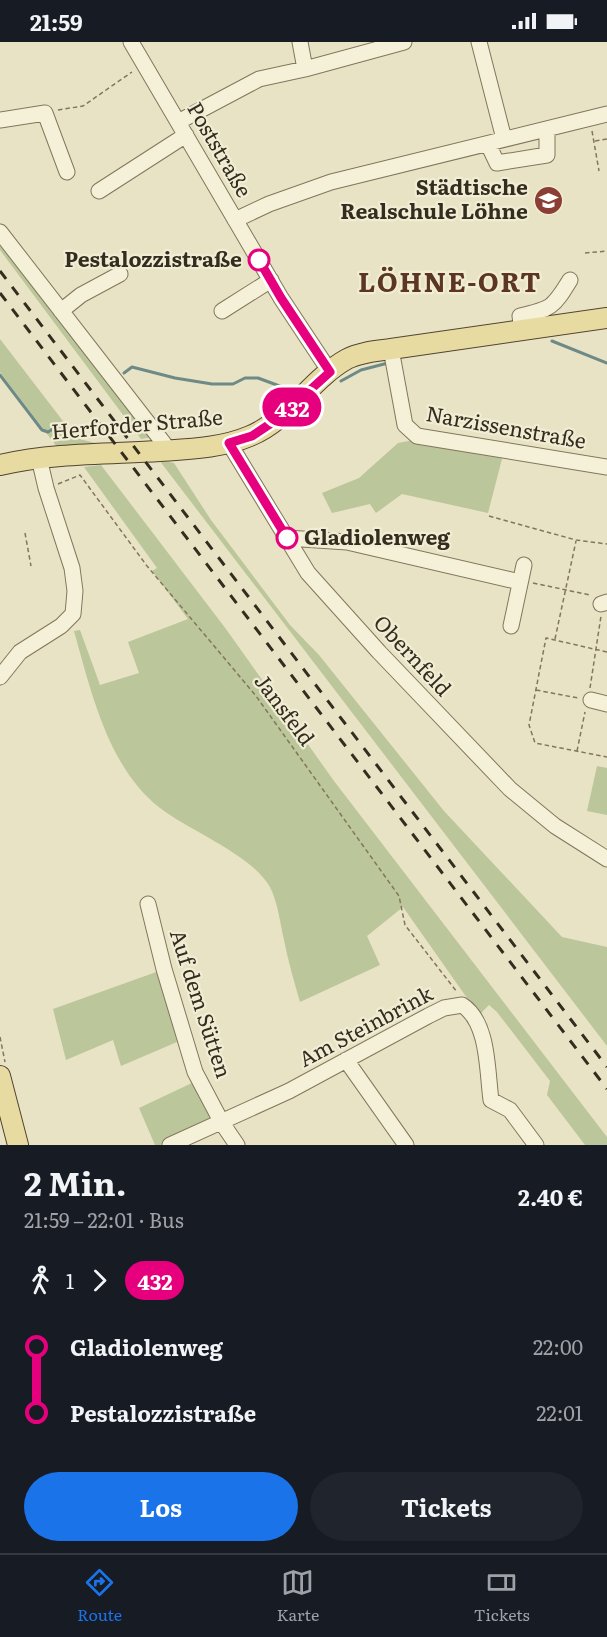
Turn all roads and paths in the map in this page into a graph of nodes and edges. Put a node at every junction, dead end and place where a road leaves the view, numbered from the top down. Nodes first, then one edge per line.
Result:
1 (130, 42) edge
2 (300, 42) edge
3 (404, 42) edge
4 (479, 42) edge
5 (144, 65) junction
6 (305, 69) junction
7 (45, 113) junction
8 (607, 114) edge
9 (590, 118) junction
10 (0, 120) edge
11 (182, 129) junction
12 (547, 130) junction
13 (504, 139) junction
14 (607, 139) edge
15 (594, 141) junction
16 (488, 144) junction
17 (599, 171) dead end
18 (67, 172) dead end
19 (99, 191) dead end
20 (235, 220) junction
21 (0, 232) edge
22 (607, 251) edge
23 (585, 253) dead end
24 (120, 274) dead end
25 (271, 280) junction
26 (570, 280) dead end
27 (61, 311) junction
28 (222, 311) dead end
29 (607, 318) edge
30 (522, 331) junction
31 (392, 348) junction
32 (330, 372) junction
33 (229, 443) junction
34 (169, 450) junction
35 (39, 458) junction
36 (2, 460) edge
37 (607, 467) edge
38 (46, 488) junction
39 (489, 516) dead end
40 (25, 533) dead end
41 (287, 538) junction
42 (576, 540) junction
43 (607, 544) edge
44 (524, 565) dead end
45 (31, 566) dead end
46 (520, 582) junction
47 (566, 590) junction
48 (604, 603) edge
49 (511, 626) dead end
50 (555, 640) junction
51 (596, 650) junction
52 (607, 652) edge
53 (0, 677) edge
54 (536, 690) junction
55 (591, 700) junction
56 (607, 704) edge
57 (577, 752) junction
58 (607, 757) edge
59 (607, 859) edge
60 (148, 904) dead end
61 (462, 1005) junction
62 (346, 1060) junction
63 (0, 1076) edge
64 (222, 1123) junction
65 (18, 1145) edge
66 (170, 1145) edge
67 (237, 1145) edge
68 (405, 1145) edge
69 (536, 1145) edge

1 - 5 street, Poststraße
2 - 6 street
3 - 6 street
4 - 13 street
5 - 7 path
5 - 11 street, Poststraße
6 - 11 street
7 - 10 street
7 - 18 street
8 - 9 street
9 - 12 street
9 - 15 path
11 - 19 street
11 - 20 street, Poststraße
12 - 13 street
12 - 16 street
13 - 16 street
14 - 15 path
15 - 17 path
16 - 20 street
20 - 25 street, Poststraße
21 - 27 street
22 - 23 path
24 - 27 street
25 - 28 street
25 - 32 street, Poststraße
26 - 30 street
27 - 34 street
29 - 30 main road, Herforder Straße
30 - 31 main road, Herforder Straße
31 - 32 main road, Herforder Straße
31 - 37 street, Narzissenstraße
32 - 33 main road, Herforder Straße
33 - 34 main road, Herforder Straße
33 - 41 street, Obernfeld
34 - 35 main road, Herforder Straße
35 - 36 main road, Herforder Straße
35 - 38 street
38 - 53 street
38 - 61 path, Jansfeld
39 - 42 path
40 - 45 path
41 - 46 street
41 - 59 street, Obernfeld
42 - 43 path
42 - 47 path
44 - 46 street
46 - 47 path
46 - 49 street
47 - 48 path
47 - 50 path
48 - 51 path
50 - 51 path
50 - 54 path
51 - 52 path
51 - 55 path
54 - 55 path
54 - 57 path
55 - 56 street
55 - 57 path
57 - 58 path
60 - 64 street, Auf dem Sütten
61 - 62 street, Am Steinbrink
61 - 69 street, Am Steinbrink
62 - 64 street, Am Steinbrink
62 - 68 street
63 - 65 main road
64 - 66 street, Am Steinbrink
64 - 67 street, Auf dem Sütten

